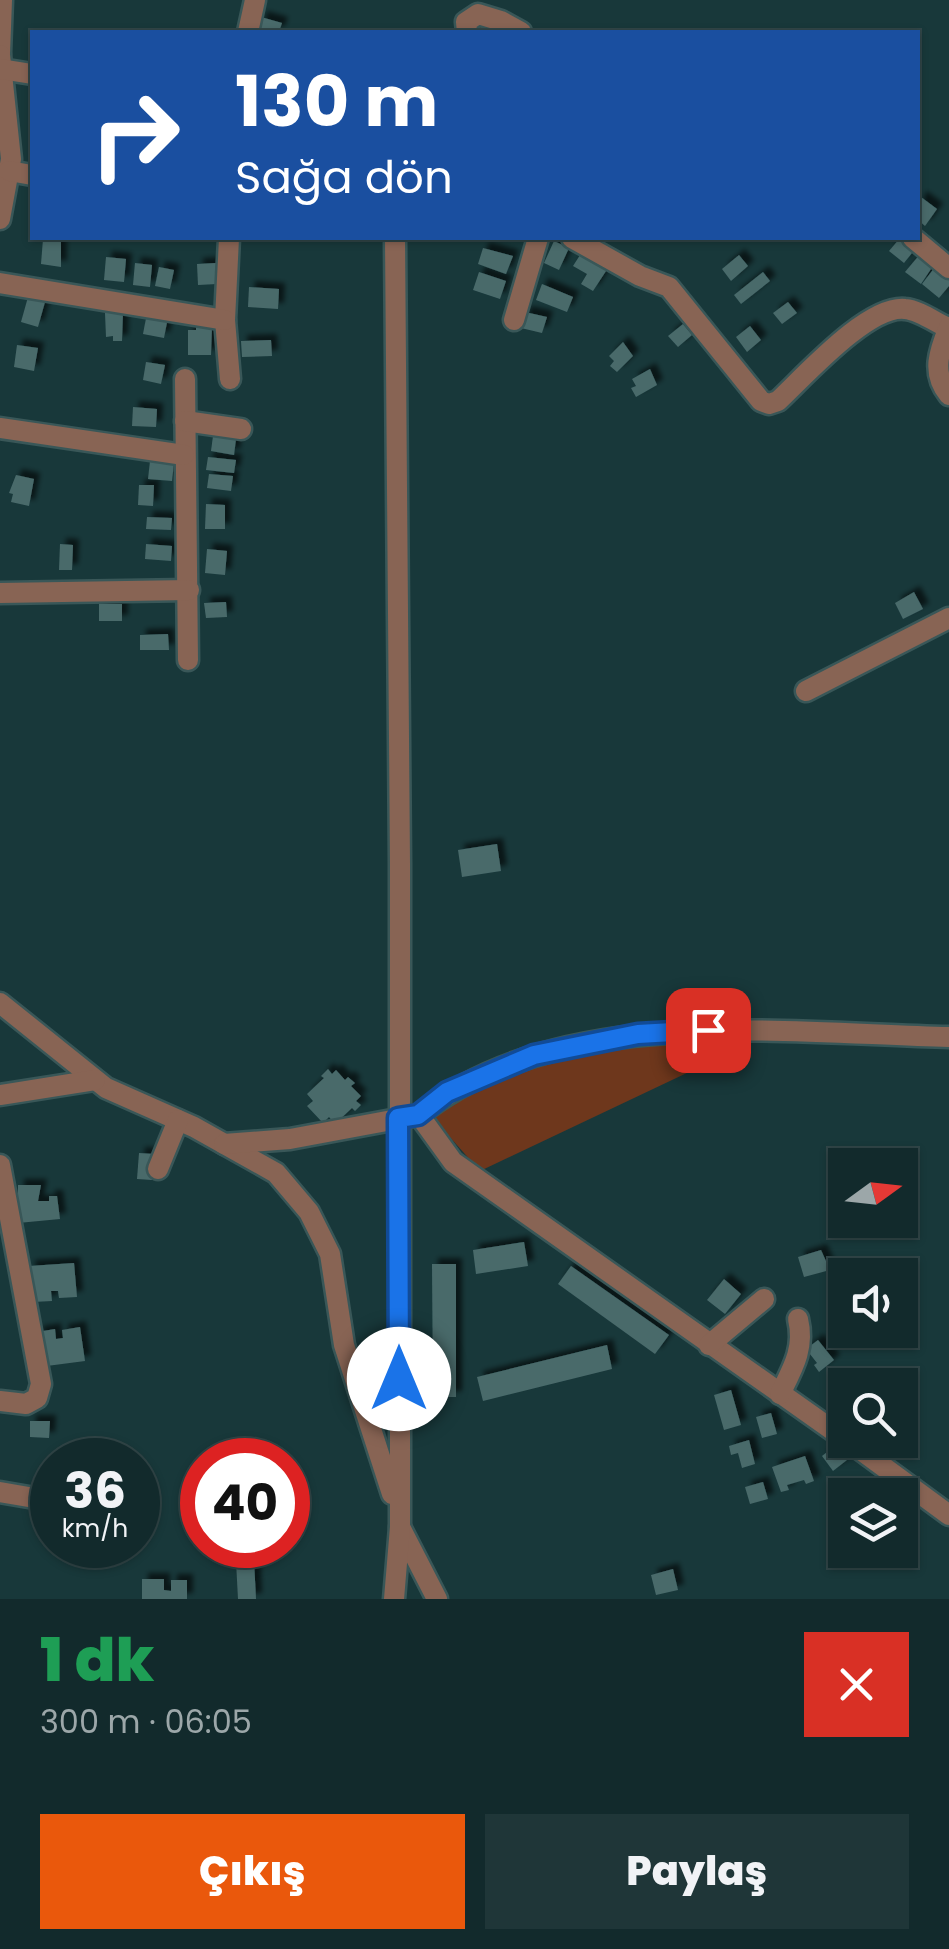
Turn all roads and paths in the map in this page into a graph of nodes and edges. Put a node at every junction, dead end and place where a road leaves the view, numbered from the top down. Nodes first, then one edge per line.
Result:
1 (2, 0) edge
2 (255, 0) edge
3 (469, 16) edge
4 (0, 27) edge
5 (248, 30) edge
6 (517, 30) edge
7 (0, 54) edge
8 (1, 69) edge
9 (30, 74) edge
10 (9, 171) junction
11 (30, 175) edge
12 (0, 219) edge
13 (229, 240) edge
14 (395, 240) edge
15 (537, 240) edge
16 (576, 240) edge
17 (915, 240) edge
18 (949, 268) edge
19 (0, 282) edge
20 (226, 320) junction
21 (514, 320) dead end
22 (948, 327) edge
23 (185, 379) dead end
24 (230, 379) dead end
25 (949, 395) edge
26 (185, 421) junction
27 (0, 428) edge
28 (241, 429) dead end
29 (184, 455) junction
30 (188, 590) junction
31 (0, 593) edge
32 (949, 618) edge
33 (188, 660) dead end
34 (806, 690) dead end
35 (0, 1002) edge
36 (949, 1037) edge
37 (95, 1080) junction
38 (0, 1095) edge
39 (408, 1117) junction
40 (178, 1120) junction
41 (224, 1144) junction
42 (0, 1165) edge
43 (158, 1169) dead end
44 (764, 1298) dead end
45 (798, 1319) dead end
46 (709, 1345) junction
47 (780, 1394) junction
48 (0, 1402) edge
49 (828, 1424) edge
50 (875, 1458) edge
51 (0, 1492) edge
52 (30, 1498) edge
53 (949, 1514) edge
54 (400, 1527) junction
55 (394, 1599) edge
56 (437, 1599) edge

1 - 4 street
2 - 5 street
3 - 6 street
4 - 7 street
7 - 8 street
8 - 9 street
8 - 10 street
10 - 11 street
10 - 12 street
13 - 20 street
14 - 39 street
15 - 21 street
16 - 22 street
17 - 18 street
19 - 20 street
20 - 24 street
22 - 25 street
23 - 26 street
26 - 28 street
26 - 29 street
27 - 29 street
29 - 30 street
30 - 31 street
30 - 33 street
32 - 34 street
35 - 37 street
36 - 39 street
37 - 38 street
37 - 40 street
39 - 41 street
39 - 46 street
39 - 54 street
40 - 41 street
40 - 43 street
41 - 54 street
42 - 48 street
44 - 46 street
45 - 47 street
46 - 47 street
47 - 49 street
50 - 53 street
51 - 52 street
54 - 55 street
54 - 56 street

